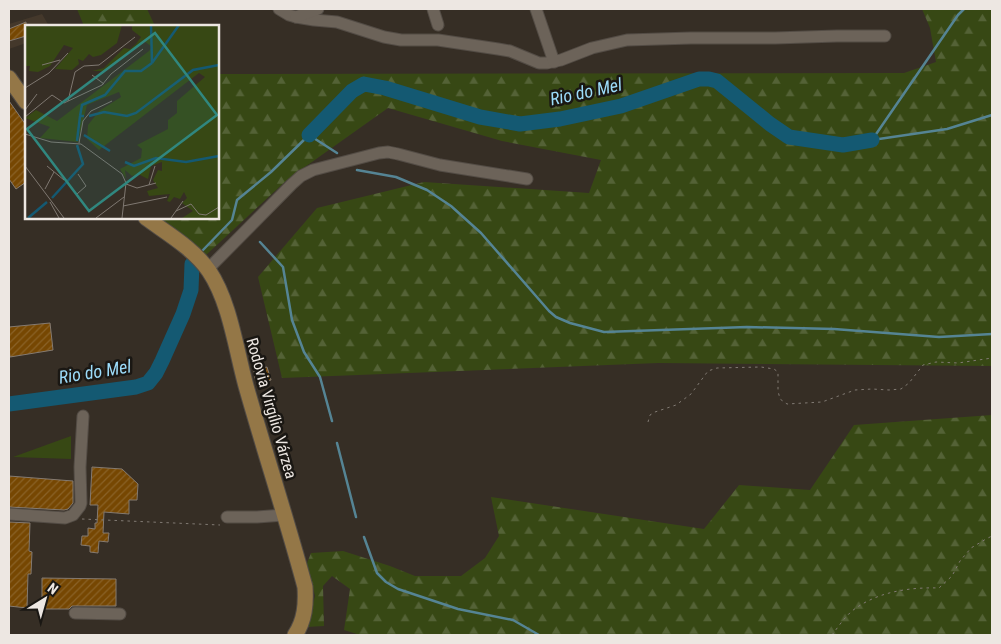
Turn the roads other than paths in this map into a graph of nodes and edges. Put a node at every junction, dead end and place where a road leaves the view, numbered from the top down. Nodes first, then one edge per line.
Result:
1 (279, 9) edge
2 (318, 9) edge
3 (432, 9) edge
4 (536, 9) edge
5 (296, 17) junction
6 (438, 25) dead end
7 (885, 36) dead end
8 (554, 62) junction
9 (9, 78) edge
10 (25, 101) edge
11 (527, 179) dead end
12 (147, 219) edge
13 (208, 269) junction
14 (83, 416) dead end
15 (9, 514) edge
16 (284, 515) junction
17 (224, 521) road end
18 (76, 613) dead end
19 (120, 614) dead end
20 (295, 635) edge

1 - 5 street
2 - 5 street
3 - 6 street
4 - 8 street
5 - 8 street
7 - 8 street
9 - 10 main road
11 - 13 street
12 - 13 main road, Rodovia Virgílio Várzea
13 - 16 main road, Rodovia Virgílio Várzea
14 - 15 street
16 - 17 street
16 - 20 main road, Rodovia Virgílio Várzea
18 - 19 street

